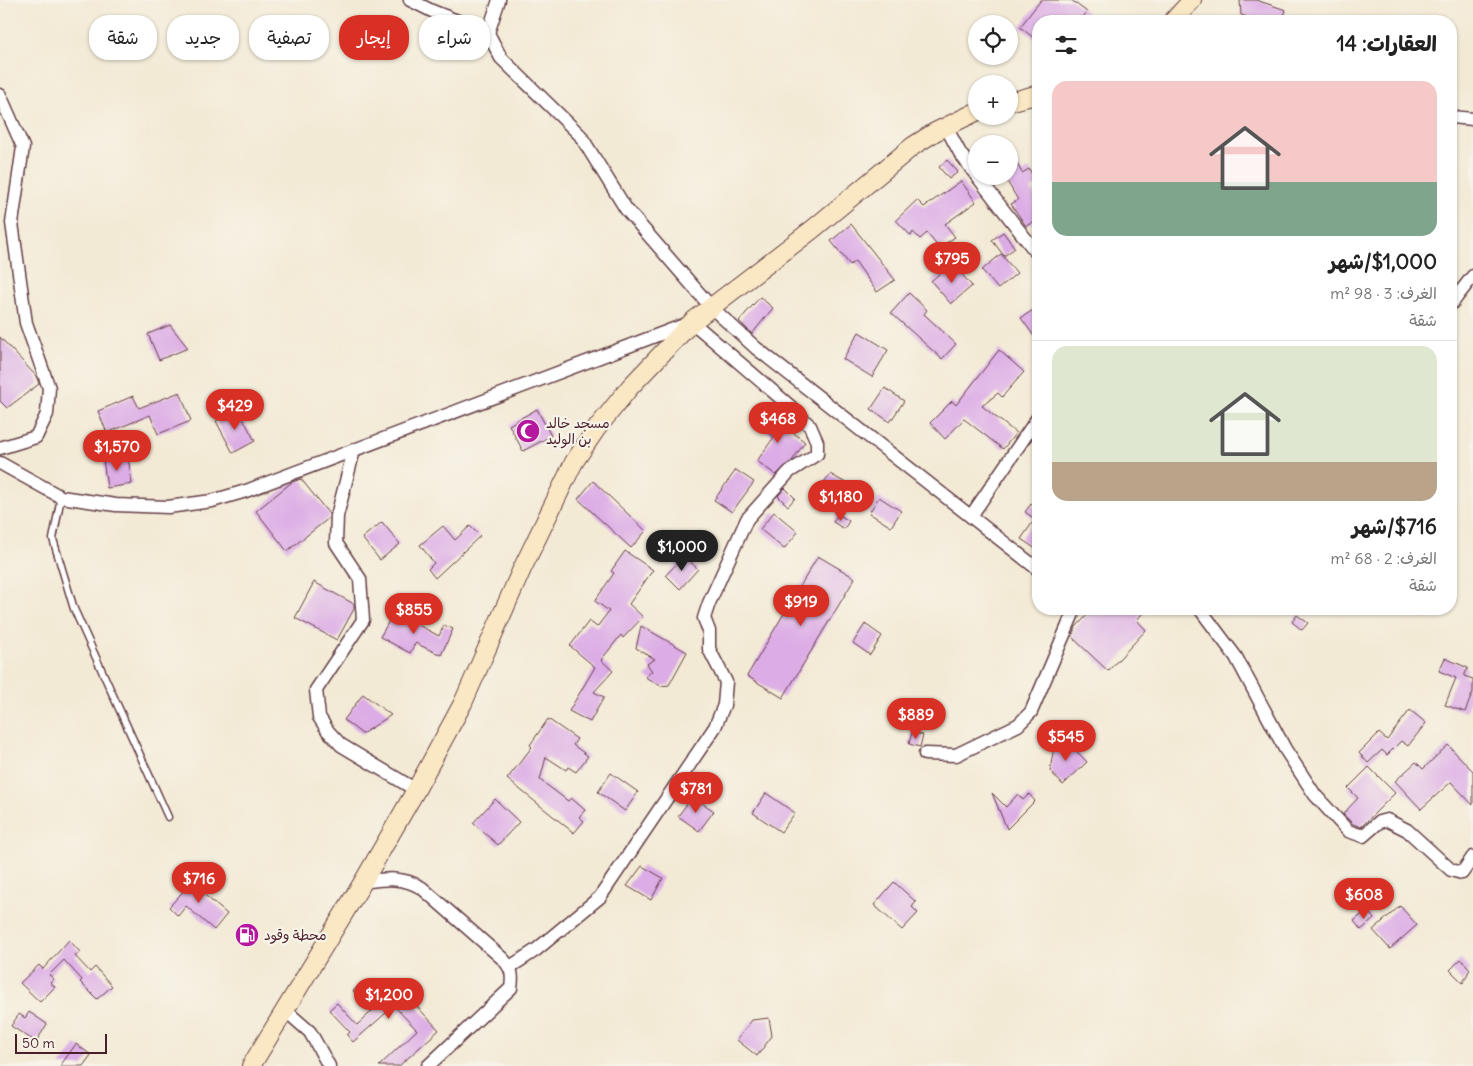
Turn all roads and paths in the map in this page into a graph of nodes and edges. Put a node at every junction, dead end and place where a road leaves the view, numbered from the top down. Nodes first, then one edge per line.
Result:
1 (410, 0) edge
2 (499, 0) edge
3 (1192, 0) edge
4 (442, 15) edge
5 (1179, 15) edge
6 (490, 27) edge
7 (490, 37) edge
8 (0, 95) edge
9 (1032, 96) edge
10 (1018, 100) edge
11 (968, 116) edge
12 (1457, 118) edge
13 (1473, 119) edge
14 (946, 127) junction
15 (968, 162) edge
16 (984, 185) edge
17 (1032, 247) edge
18 (1473, 276) edge
19 (1457, 296) edge
20 (711, 307) junction
21 (692, 322) junction
22 (1032, 426) edge
23 (0, 448) edge
24 (354, 450) junction
25 (0, 463) edge
26 (61, 497) junction
27 (971, 516) junction
28 (1032, 562) edge
29 (1072, 615) edge
30 (1204, 615) edge
31 (925, 754) dead end
32 (416, 790) junction
33 (168, 817) dead end
34 (1473, 857) edge
35 (363, 882) junction
36 (510, 967) junction
37 (285, 1010) junction
38 (251, 1066) edge
39 (329, 1066) edge
40 (428, 1066) edge

1 - 4 street
2 - 6 street
3 - 5 street
7 - 20 street
8 - 23 street
9 - 10 street
11 - 14 street
12 - 13 street
14 - 15 street
14 - 20 street
16 - 17 street
18 - 19 street
20 - 21 street
20 - 27 street
21 - 24 street
21 - 32 street
21 - 36 street
22 - 27 street
24 - 26 street
24 - 32 street
25 - 26 street
26 - 33 lane
27 - 28 street
29 - 31 street
30 - 34 street
32 - 35 street
35 - 36 street
35 - 37 street
36 - 40 street
37 - 38 street
37 - 39 street

